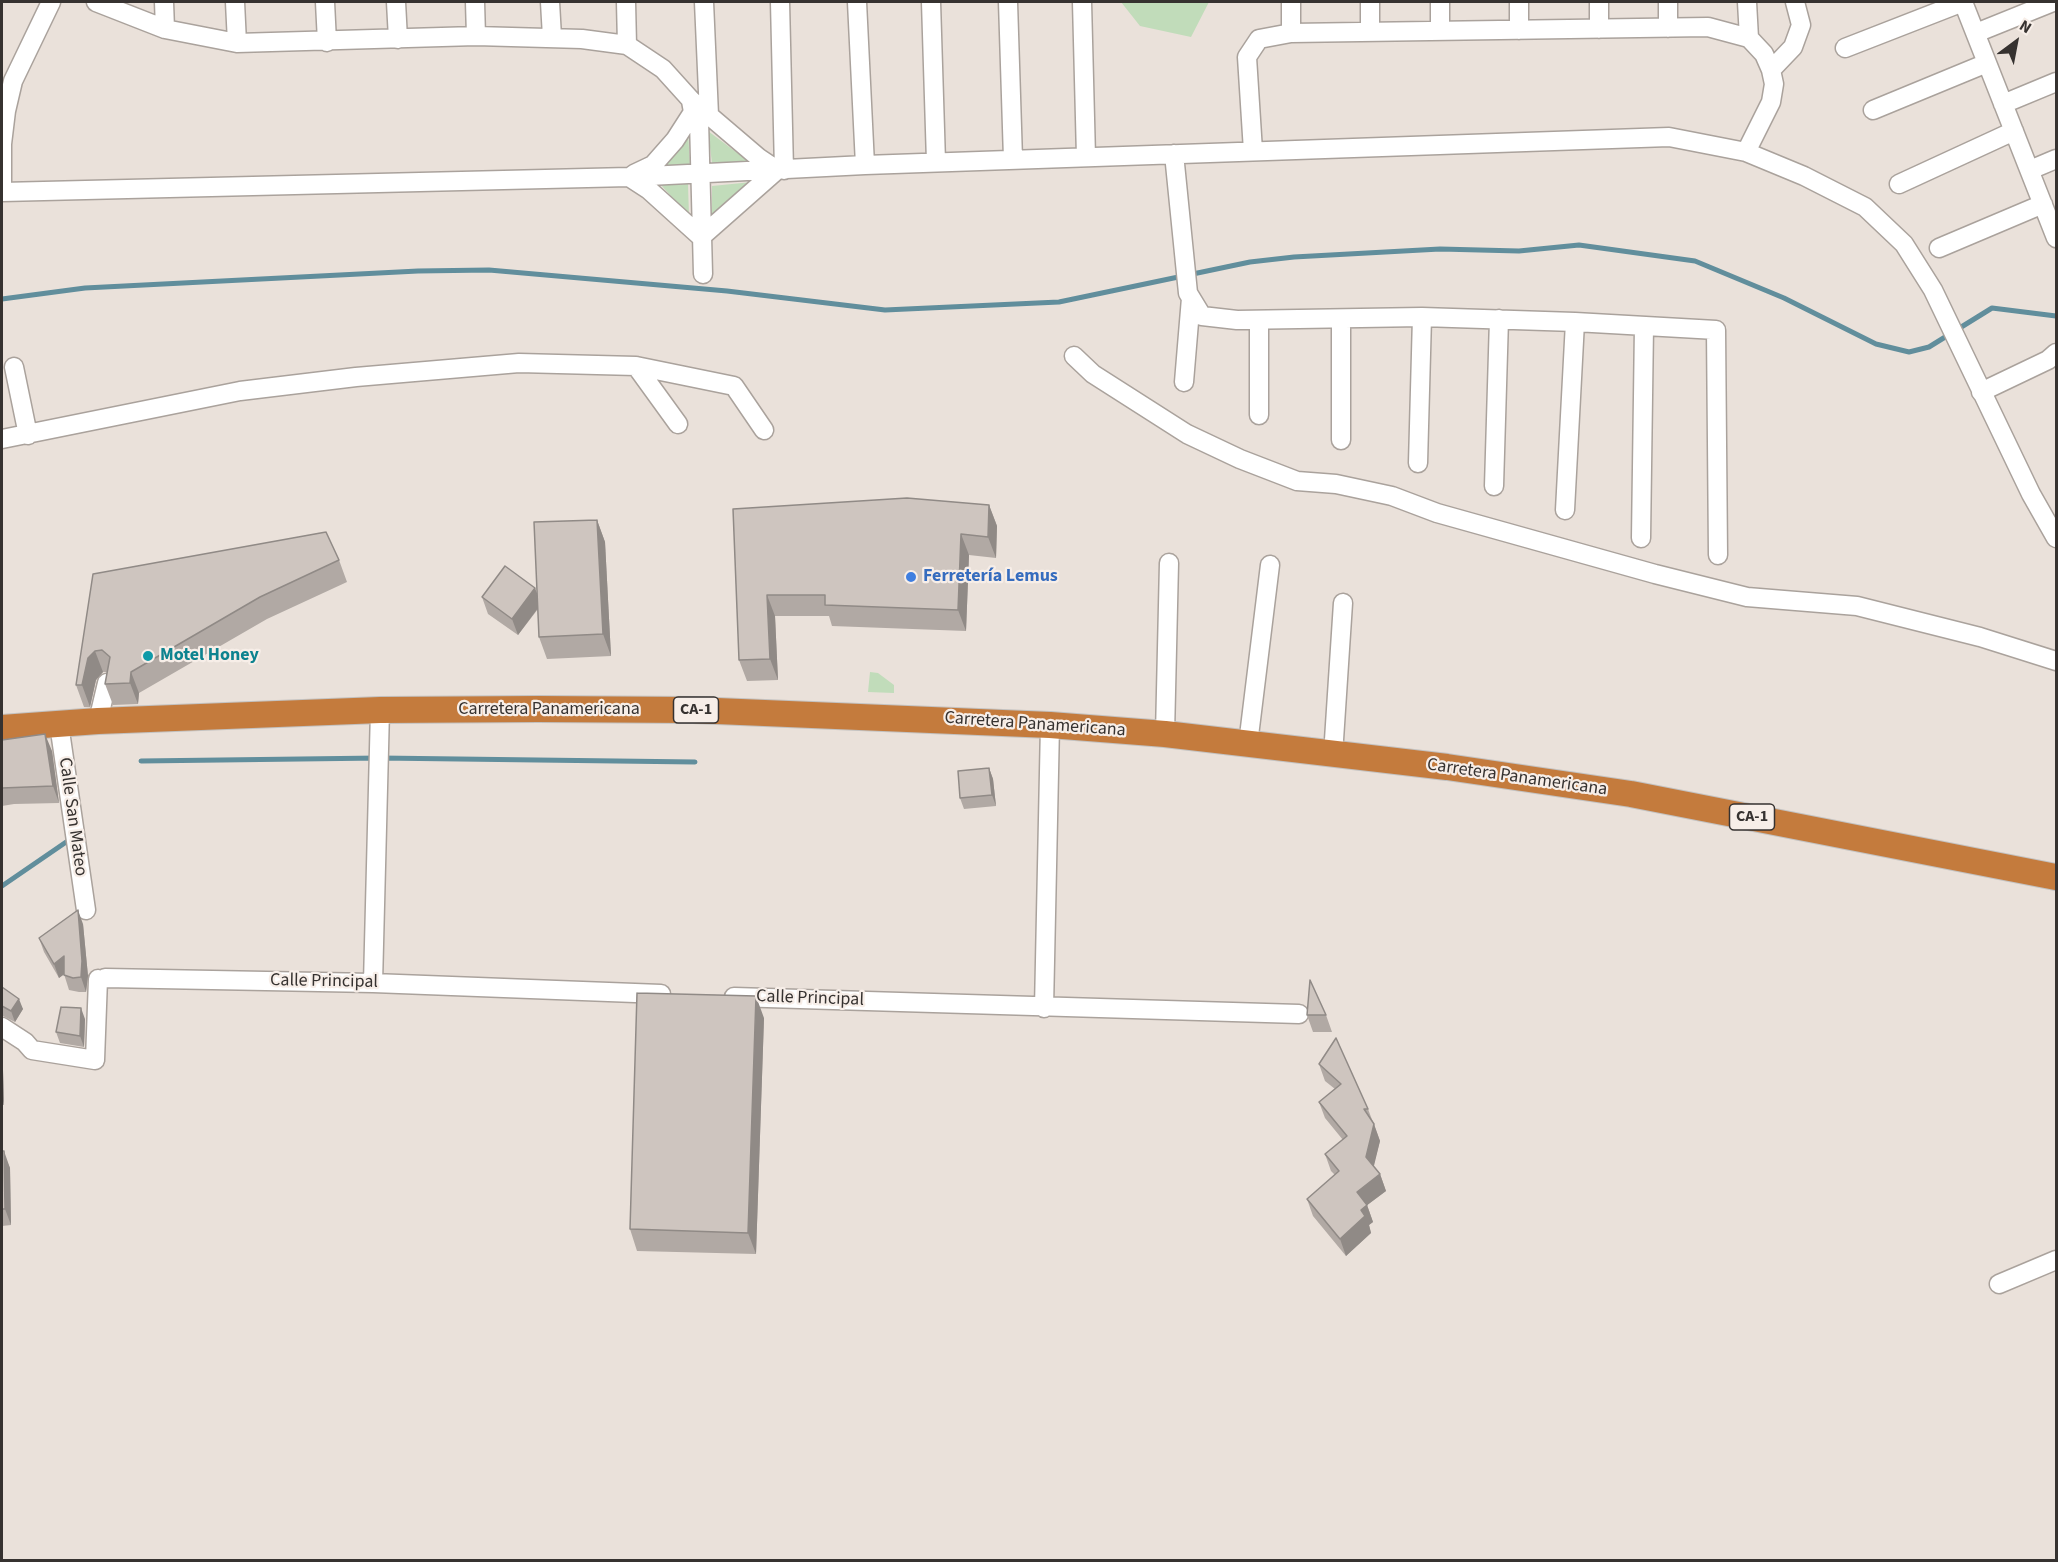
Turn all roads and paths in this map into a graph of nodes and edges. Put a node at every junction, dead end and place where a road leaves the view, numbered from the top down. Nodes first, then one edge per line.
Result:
1 (51, 2) edge
2 (96, 2) edge
3 (164, 2) edge
4 (235, 2) edge
5 (325, 2) edge
6 (396, 2) edge
7 (475, 2) edge
8 (550, 2) edge
9 (626, 2) edge
10 (704, 2) edge
11 (780, 2) edge
12 (857, 2) edge
13 (931, 2) edge
14 (1008, 2) edge
15 (1082, 2) edge
16 (1292, 2) edge
17 (1370, 2) edge
18 (1440, 2) edge
19 (1519, 2) edge
20 (1599, 2) edge
21 (1668, 2) edge
22 (1748, 2) edge
23 (1795, 2) edge
24 (1963, 2) edge
25 (2053, 2) edge
26 (1668, 28) junction
27 (165, 29) junction
28 (1599, 29) junction
29 (1519, 30) junction
30 (1440, 31) junction
31 (1370, 32) junction
32 (1291, 33) junction
33 (1976, 33) junction
34 (476, 36) junction
35 (552, 37) junction
36 (398, 39) junction
37 (1749, 39) junction
38 (327, 42) junction
39 (237, 43) junction
40 (627, 45) junction
41 (1845, 48) dead end
42 (1987, 63) junction
43 (1772, 70) junction
44 (2056, 82) edge
45 (691, 100) junction
46 (2003, 104) junction
47 (1873, 110) dead end
48 (709, 115) junction
49 (2014, 131) junction
50 (1253, 151) junction
51 (1746, 152) junction
52 (1174, 154) junction
53 (1086, 157) junction
54 (1013, 159) junction
55 (2056, 159) edge
56 (936, 162) junction
57 (865, 165) junction
58 (781, 170) junction
59 (2030, 170) junction
60 (699, 174) junction
61 (629, 177) junction
62 (1899, 184) dead end
63 (2, 192) edge
64 (2043, 204) junction
65 (701, 237) junction
66 (2056, 238) edge
67 (1939, 248) dead end
68 (703, 274) dead end
69 (1190, 295) junction
70 (1422, 317) junction
71 (1341, 318) junction
72 (1258, 320) junction
73 (1499, 320) junction
74 (1575, 322) junction
75 (1644, 326) junction
76 (2056, 353) edge
77 (1074, 356) dead end
78 (636, 366) junction
79 (14, 368) dead end
80 (1184, 382) dead end
81 (1981, 392) junction
82 (1258, 415) dead end
83 (678, 424) dead end
84 (764, 430) dead end
85 (28, 435) junction
86 (2, 439) edge
87 (1341, 440) dead end
88 (1418, 463) dead end
89 (1494, 486) dead end
90 (1565, 510) dead end
91 (1641, 538) dead end
92 (2056, 538) edge
93 (1718, 555) dead end
94 (1169, 563) dead end
95 (1270, 565) dead end
96 (1343, 603) dead end
97 (2056, 661) edge
98 (107, 683) edge
99 (380, 710) junction
100 (98, 721) junction
101 (59, 723) junction
102 (1050, 725) junction
103 (2, 728) edge
104 (1165, 734) junction
105 (1248, 744) junction
106 (1333, 755) junction
107 (2056, 877) edge
108 (86, 910) dead end
109 (374, 983) junction
110 (676, 995) edge
111 (718, 996) edge
112 (1044, 1008) junction
113 (1299, 1014) dead end
114 (2, 1027) edge
115 (2056, 1260) edge
116 (1999, 1284) dead end

1 - 63 street
2 - 27 street
3 - 27 street
4 - 39 street
5 - 38 street
6 - 36 street
7 - 34 street
8 - 35 street
9 - 40 street
10 - 48 street
11 - 58 street
12 - 57 street
13 - 56 street
14 - 54 street
15 - 53 street
16 - 32 street
17 - 31 street
18 - 30 street
19 - 29 street
20 - 28 street
21 - 26 street
22 - 37 street
23 - 43 street
24 - 33 street
24 - 41 street
25 - 33 street
26 - 28 street
26 - 37 street
27 - 39 street
28 - 29 street
29 - 30 street
30 - 31 street
31 - 32 street
32 - 50 street
33 - 42 street
34 - 35 street
34 - 36 street
35 - 40 street
36 - 38 street
37 - 43 street
38 - 39 street
40 - 45 street
42 - 46 street
42 - 47 street
43 - 51 street
44 - 46 street
45 - 48 street
45 - 60 street
45 - 61 street
46 - 49 street
48 - 58 street
49 - 59 street
49 - 62 street
50 - 51 street
50 - 52 street
51 - 81 street
52 - 53 street
52 - 69 street
53 - 54 street
54 - 56 street
55 - 59 street
56 - 57 street
57 - 58 street
58 - 60 street
58 - 65 street
59 - 64 street
60 - 61 street
60 - 65 street
61 - 63 street
61 - 65 street
64 - 66 street
64 - 67 street
65 - 68 street
69 - 72 street
69 - 80 street
70 - 71 street
70 - 73 street
70 - 88 street
71 - 72 street
71 - 87 street
72 - 82 street
73 - 74 street
73 - 89 street
74 - 75 street
74 - 90 street
75 - 91 street
75 - 93 street
76 - 81 street
77 - 97 street
78 - 83 street
78 - 84 street
78 - 85 street
79 - 85 street
81 - 92 street
85 - 86 street
94 - 104 street
95 - 105 street
96 - 106 street
98 - 100 street
99 - 100 highway, Carretera Panamericana / CA-1
99 - 102 highway, Carretera Panamericana / CA-1
99 - 109 street
100 - 101 highway, Carretera Panamericana / CA-1
101 - 103 highway, Carretera Panamericana / CA-1
101 - 108 street, Calle San Mateo
102 - 104 highway, Carretera Panamericana / CA-1
102 - 112 street
104 - 105 highway, Carretera Panamericana / CA-1
105 - 106 highway, Carretera Panamericana / CA-1
106 - 107 highway, Carretera Panamericana / CA-1
109 - 110 street, Calle Principal
109 - 114 street, Calle Principal
111 - 112 street, Calle Principal
112 - 113 street, Calle Principal
115 - 116 street

